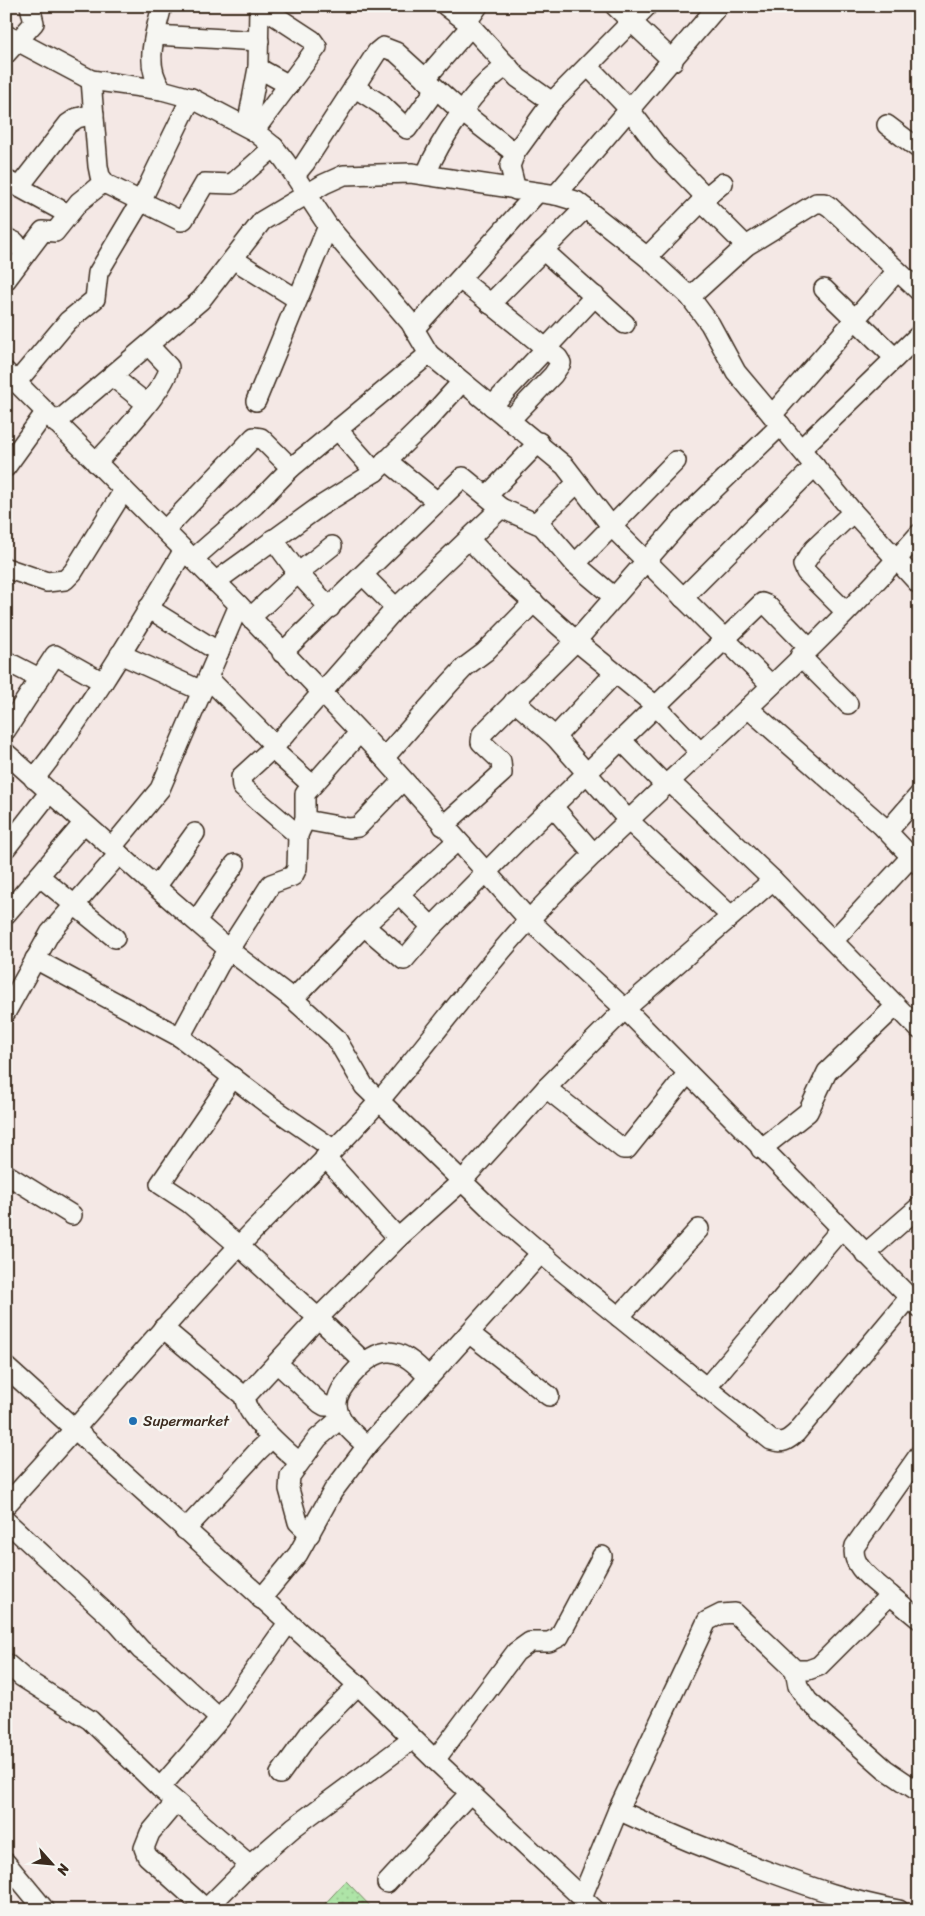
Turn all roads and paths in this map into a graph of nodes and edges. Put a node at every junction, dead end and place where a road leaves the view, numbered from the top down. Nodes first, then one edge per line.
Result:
1 (30, 6) edge
2 (162, 6) edge
3 (260, 6) edge
4 (446, 6) edge
5 (478, 6) edge
6 (615, 6) edge
7 (647, 6) edge
8 (718, 6) edge
9 (632, 23) junction
10 (469, 24) junction
11 (155, 35) junction
12 (259, 41) junction
13 (10, 43) edge
14 (673, 61) junction
15 (508, 66) junction
16 (588, 66) junction
17 (258, 68) junction
18 (91, 80) junction
19 (431, 84) junction
20 (289, 85) junction
21 (354, 87) junction
22 (162, 90) junction
23 (191, 98) junction
24 (552, 102) junction
25 (629, 109) junction
26 (462, 112) junction
27 (94, 114) junction
28 (887, 125) dead end
29 (250, 128) junction
30 (274, 147) junction
31 (919, 148) edge
32 (515, 153) junction
33 (295, 174) junction
34 (426, 174) junction
35 (104, 182) junction
36 (13, 183) edge
37 (723, 183) dead end
38 (516, 190) junction
39 (547, 194) junction
40 (308, 195) junction
41 (704, 199) junction
42 (141, 201) junction
43 (585, 208) junction
44 (68, 214) junction
45 (328, 226) junction
46 (6, 238) edge
47 (746, 246) junction
48 (543, 250) junction
49 (25, 254) junction
50 (646, 257) junction
51 (233, 259) junction
52 (897, 271) junction
53 (460, 279) junction
54 (6, 280) edge
55 (824, 289) dead end
56 (919, 291) edge
57 (595, 296) junction
58 (690, 297) junction
59 (297, 298) junction
60 (490, 304) junction
61 (856, 318) junction
62 (625, 324) dead end
63 (414, 329) junction
64 (919, 335) edge
65 (149, 346) junction
66 (546, 348) junction
67 (429, 354) junction
68 (895, 358) junction
69 (113, 377) junction
70 (11, 378) edge
71 (461, 383) junction
72 (256, 401) dead end
73 (147, 404) junction
74 (492, 406) junction
75 (51, 418) junction
76 (510, 420) junction
77 (777, 420) junction
78 (337, 429) junction
79 (538, 442) junction
80 (802, 450) junction
81 (676, 461) dead end
82 (96, 463) junction
83 (381, 466) junction
84 (815, 466) junction
85 (6, 467) edge
86 (291, 468) junction
87 (577, 483) junction
88 (124, 490) junction
89 (436, 501) junction
90 (494, 502) junction
91 (853, 512) junction
92 (536, 524) junction
93 (612, 526) junction
94 (165, 530) junction
95 (919, 534) edge
96 (273, 539) junction
97 (468, 539) junction
98 (332, 546) dead end
99 (188, 554) junction
100 (895, 560) junction
101 (645, 561) junction
102 (575, 564) junction
103 (6, 568) edge
104 (298, 573) junction
105 (363, 575) junction
106 (215, 582) junction
107 (919, 584) edge
108 (614, 598) junction
109 (683, 598) junction
110 (534, 602) junction
111 (148, 608) junction
112 (330, 608) junction
113 (396, 608) junction
114 (845, 610) junction
115 (245, 611) junction
116 (724, 639) junction
117 (576, 640) junction
118 (219, 652) junction
119 (804, 652) junction
120 (282, 653) junction
121 (120, 654) junction
122 (6, 661) edge
123 (616, 673) junction
124 (39, 678) junction
125 (103, 682) junction
126 (205, 685) junction
127 (770, 685) junction
128 (322, 694) junction
129 (514, 700) junction
130 (848, 704) dead end
131 (656, 706) junction
132 (748, 708) junction
133 (6, 730) edge
134 (359, 732) junction
135 (555, 737) junction
136 (622, 741) junction
137 (274, 747) junction
138 (700, 752) junction
139 (384, 758) junction
140 (10, 763) edge
141 (588, 773) junction
142 (34, 779) junction
143 (403, 780) junction
144 (667, 783) junction
145 (312, 785) junction
146 (49, 793) junction
147 (919, 795) edge
148 (553, 807) junction
149 (628, 820) junction
150 (83, 824) junction
151 (443, 826) junction
152 (301, 827) junction
153 (888, 831) junction
154 (194, 833) dead end
155 (457, 841) junction
156 (6, 847) edge
157 (115, 851) junction
158 (594, 854) junction
159 (915, 861) edge
160 (235, 864) dead end
161 (486, 872) junction
162 (39, 876) junction
163 (773, 880) junction
164 (156, 888) junction
165 (399, 894) junction
166 (74, 903) junction
167 (6, 914) edge
168 (731, 916) junction
169 (529, 920) junction
170 (196, 922) junction
171 (364, 926) junction
172 (432, 927) junction
173 (115, 938) dead end
174 (833, 941) junction
175 (228, 950) junction
176 (35, 959) junction
177 (13, 982) edge
178 (293, 999) junction
179 (895, 1007) junction
180 (624, 1009) junction
181 (6, 1012) edge
182 (919, 1029) edge
183 (180, 1036) junction
184 (688, 1073) junction
185 (233, 1077) junction
186 (546, 1088) junction
187 (379, 1102) junction
188 (761, 1149) junction
189 (329, 1153) junction
190 (6, 1174) edge
191 (462, 1181) junction
192 (919, 1207) edge
193 (72, 1215) dead end
194 (699, 1229) dead end
195 (841, 1230) junction
196 (398, 1238) junction
197 (239, 1246) junction
198 (541, 1253) junction
199 (865, 1254) junction
200 (914, 1302) edge
201 (619, 1317) junction
202 (318, 1318) junction
203 (163, 1328) junction
204 (469, 1333) junction
205 (364, 1362) junction
206 (277, 1363) junction
207 (6, 1367) edge
208 (428, 1376) junction
209 (706, 1388) junction
210 (549, 1396) dead end
211 (245, 1397) junction
212 (339, 1412) junction
213 (75, 1431) junction
214 (272, 1438) junction
215 (367, 1446) junction
216 (919, 1455) edge
217 (299, 1462) junction
218 (6, 1506) edge
219 (6, 1521) edge
220 (185, 1530) junction
221 (310, 1534) junction
222 (602, 1556) dead end
223 (890, 1596) junction
224 (261, 1599) junction
225 (919, 1618) edge
226 (288, 1623) junction
227 (6, 1663) edge
228 (795, 1670) junction
229 (358, 1685) junction
230 (220, 1719) junction
231 (413, 1739) junction
232 (435, 1760) junction
233 (280, 1774) dead end
234 (160, 1788) junction
235 (919, 1792) edge
236 (470, 1793) junction
237 (176, 1802) junction
238 (618, 1810) junction
239 (6, 1864) edge
240 (250, 1865) junction
241 (387, 1884) dead end
242 (589, 1903) edge
243 (45, 1910) edge
244 (205, 1910) edge
245 (899, 1910) edge

1 - 13 street
2 - 11 street
3 - 12 street
3 - 20 street
4 - 10 street
5 - 10 street
6 - 9 street
7 - 9 street
8 - 14 street
9 - 14 street
9 - 16 street
10 - 15 street
10 - 19 street
11 - 12 street
11 - 22 street
12 - 17 street
13 - 18 street
14 - 25 street
15 - 24 street
15 - 26 street
16 - 24 street
16 - 25 street
17 - 20 street
17 - 29 street
18 - 22 street
18 - 27 street
19 - 21 street
19 - 21 street
19 - 26 street
20 - 29 street
21 - 33 street
22 - 23 street
23 - 29 street
23 - 42 street
24 - 32 street
25 - 39 street
25 - 41 street
26 - 32 street
26 - 34 street
27 - 35 street
27 - 36 street
28 - 31 street
29 - 30 street
30 - 33 street
30 - 42 street
32 - 38 street
33 - 40 street
34 - 38 street
34 - 40 street
35 - 42 street
35 - 44 street
36 - 44 street
37 - 41 street
38 - 39 street
39 - 43 street
39 - 53 street
40 - 45 street
40 - 51 street
41 - 47 street
41 - 50 street
42 - 70 street
43 - 48 street
43 - 50 street
44 - 49 street
45 - 59 street
45 - 63 street
46 - 49 street
47 - 52 street
47 - 58 street
48 - 57 street
48 - 60 street
49 - 54 street
50 - 58 street
51 - 59 street
51 - 65 street
52 - 56 street
52 - 61 street
53 - 60 street
53 - 63 street
55 - 61 street
57 - 62 street
57 - 66 street
58 - 77 street
59 - 72 street
60 - 66 street
61 - 68 street
61 - 77 street
63 - 67 street
64 - 68 street
65 - 69 street
65 - 73 street
66 - 74 street
66 - 76 street
67 - 71 street
67 - 78 street
68 - 80 street
69 - 73 street
69 - 75 street
70 - 75 street
71 - 74 street
71 - 83 street
73 - 82 street
74 - 76 street
75 - 82 street
75 - 85 street
76 - 79 street
77 - 80 street
77 - 101 street
78 - 83 street
78 - 86 street
79 - 87 street
79 - 90 street
80 - 84 street
81 - 93 street
82 - 88 street
83 - 89 street
83 - 96 street
84 - 91 street
84 - 109 street
86 - 94 street
86 - 99 street
87 - 92 street
87 - 93 street
88 - 94 street
88 - 103 street
89 - 90 street
89 - 105 street
90 - 92 street
90 - 97 street
91 - 100 street
91 - 114 street
92 - 102 street
93 - 101 street
93 - 102 street
94 - 99 street
95 - 100 street
96 - 104 street
96 - 106 street
97 - 110 street
97 - 113 street
98 - 104 street
99 - 106 street
99 - 111 street
100 - 107 street
100 - 114 street
101 - 108 street
101 - 109 street
102 - 108 street
104 - 112 street
104 - 115 street
105 - 112 street
105 - 113 street
106 - 115 street
108 - 117 street
109 - 116 street
110 - 117 street
110 - 139 street
111 - 118 street
111 - 121 street
112 - 120 street
113 - 128 street
114 - 119 street
115 - 118 street
115 - 120 street
116 - 119 street
116 - 127 street
116 - 131 street
117 - 123 street
117 - 129 street
118 - 126 street
119 - 127 street
119 - 130 street
120 - 128 street
121 - 125 street
121 - 126 street
122 - 124 street
123 - 131 street
123 - 135 street
124 - 125 street
124 - 133 street
125 - 142 street
126 - 137 street
126 - 157 street
127 - 132 street
128 - 134 street
128 - 137 street
129 - 135 street
129 - 151 street
131 - 136 street
131 - 138 street
132 - 138 street
132 - 153 street
134 - 139 street
134 - 145 street
135 - 141 street
136 - 141 street
136 - 144 street
137 - 145 street
137 - 152 street
138 - 144 street
139 - 143 street
140 - 142 street
141 - 148 street
141 - 149 street
142 - 146 street
143 - 151 street
143 - 152 street
144 - 149 street
144 - 163 street
145 - 152 street
146 - 150 street
146 - 156 street
147 - 153 street
148 - 158 street
148 - 161 street
149 - 158 street
149 - 168 street
150 - 157 street
150 - 162 street
151 - 155 street
152 - 175 street
153 - 159 street
154 - 164 street
155 - 161 street
155 - 165 street
157 - 164 street
157 - 166 street
158 - 169 street
159 - 174 street
160 - 170 street
161 - 169 street
161 - 172 street
162 - 166 street
162 - 167 street
163 - 168 street
163 - 174 street
164 - 170 street
165 - 171 street
165 - 172 street
166 - 173 street
166 - 176 street
168 - 180 street
169 - 180 street
169 - 187 street
170 - 175 street
171 - 172 street
171 - 178 street
174 - 179 street
175 - 178 street
175 - 183 street
176 - 177 street
176 - 183 street
177 - 181 street
178 - 187 street
179 - 182 street
179 - 188 street
180 - 184 street
180 - 186 street
183 - 185 street
184 - 186 street
184 - 188 street
185 - 189 street
185 - 197 street
186 - 191 street
187 - 189 street
187 - 191 street
188 - 195 street
189 - 196 street
189 - 197 street
190 - 193 street
191 - 196 street
191 - 198 street
192 - 199 street
194 - 201 street
195 - 199 street
195 - 209 street
196 - 202 street
197 - 202 street
197 - 203 street
198 - 201 street
198 - 204 street
199 - 200 street
200 - 209 street
201 - 209 street
202 - 205 street
202 - 206 street
203 - 211 street
203 - 213 street
204 - 208 street
204 - 210 street
205 - 208 street
205 - 212 street
206 - 211 street
206 - 212 street
207 - 213 street
208 - 215 street
211 - 214 street
212 - 215 street
212 - 217 street
213 - 218 street
213 - 220 street
214 - 217 street
214 - 220 street
215 - 221 street
216 - 223 street
217 - 221 street
219 - 230 street
220 - 224 street
221 - 224 street
222 - 232 street
223 - 225 street
223 - 228 street
224 - 226 street
226 - 229 street
226 - 230 street
227 - 234 street
228 - 235 street
228 - 238 street
229 - 231 street
229 - 233 street
230 - 234 street
231 - 232 street
231 - 240 street
232 - 236 street
234 - 237 street
236 - 241 street
236 - 242 street
237 - 240 street
237 - 244 street
238 - 242 street
238 - 245 street
239 - 243 street
240 - 244 street

